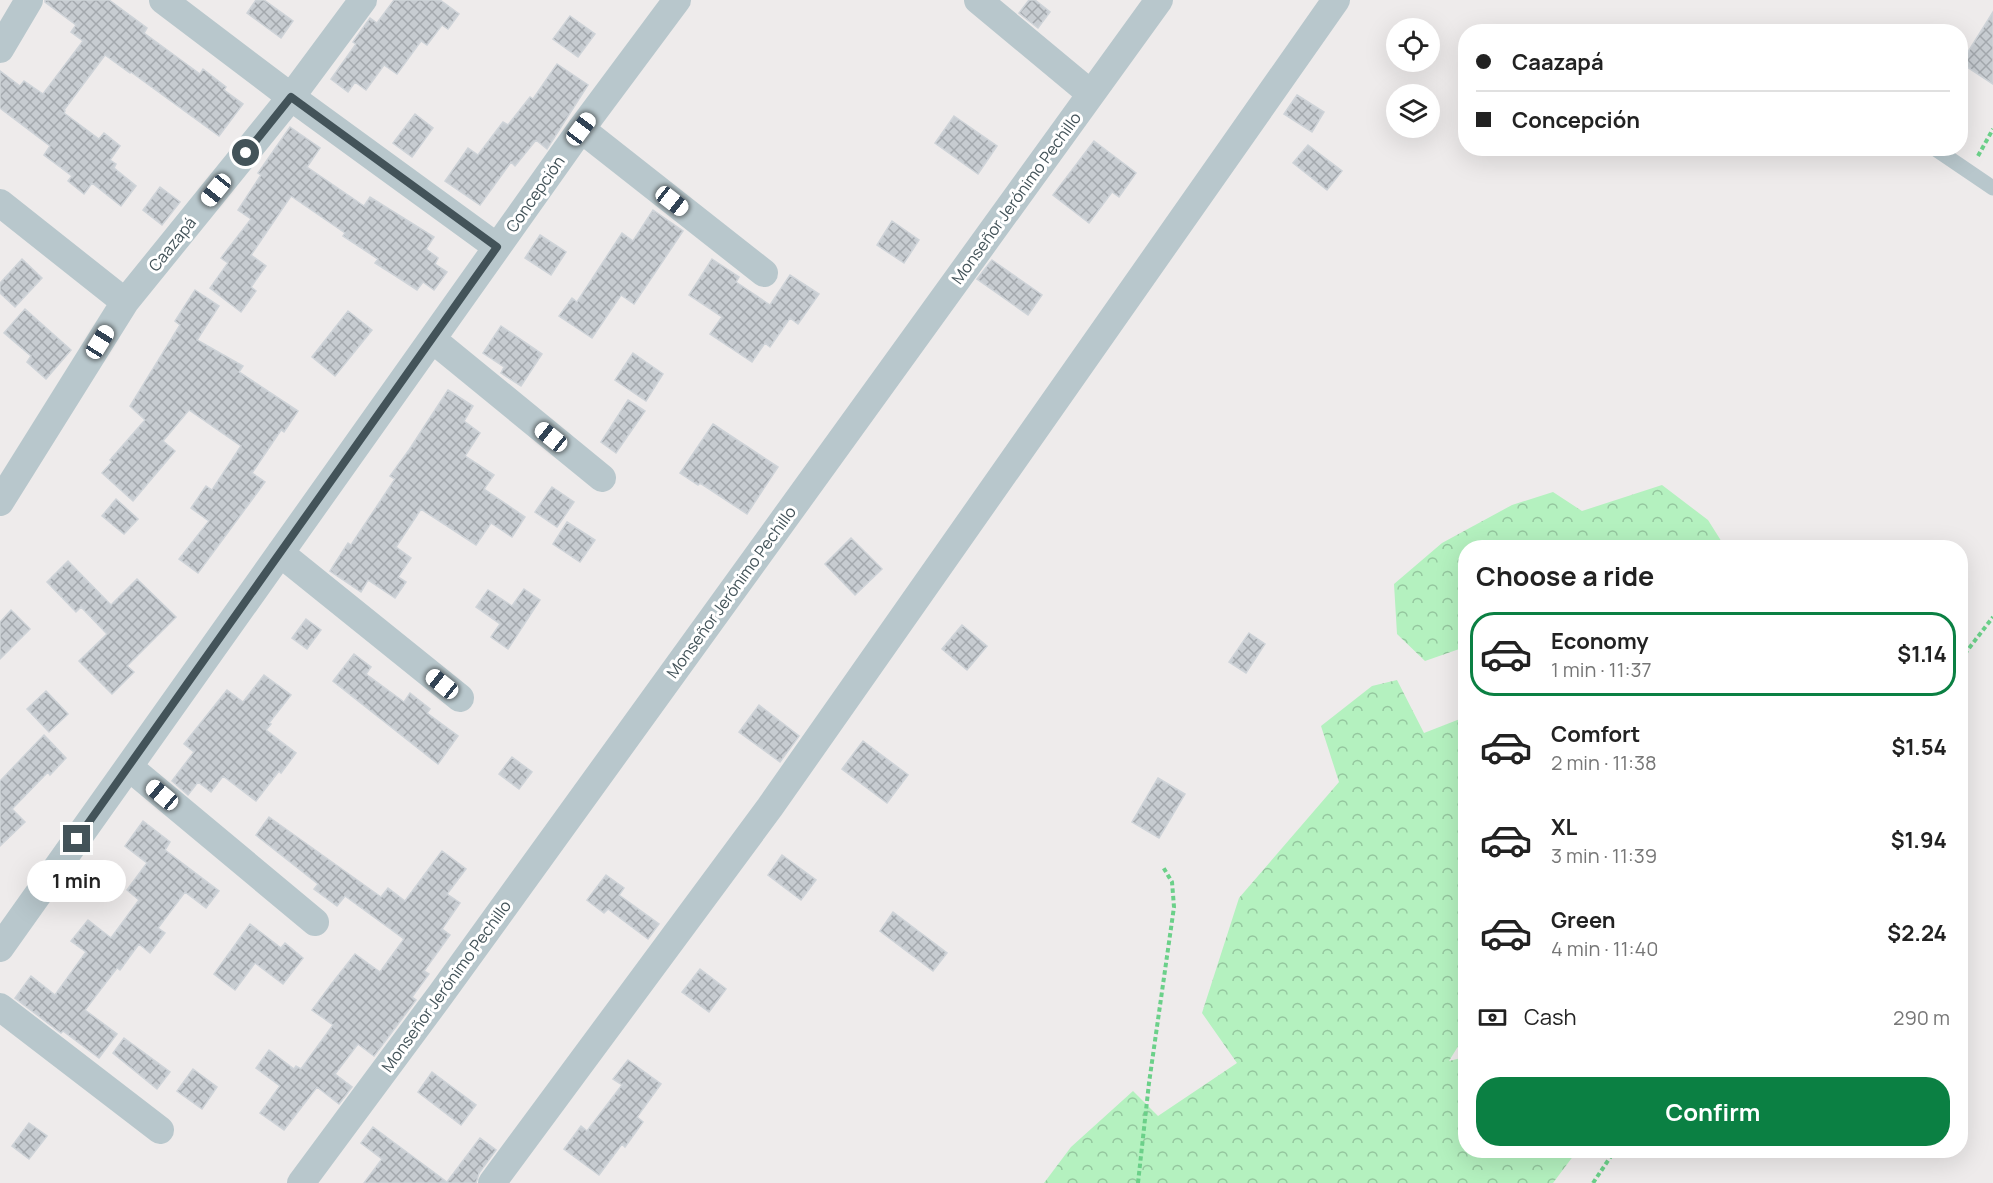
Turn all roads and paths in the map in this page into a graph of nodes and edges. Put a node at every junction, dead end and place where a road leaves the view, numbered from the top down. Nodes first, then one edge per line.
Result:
1 (29, 0) edge
2 (163, 0) edge
3 (363, 0) edge
4 (678, 0) edge
5 (978, 0) edge
6 (1159, 0) edge
7 (1336, 0) edge
8 (0, 49) edge
9 (1091, 94) junction
10 (291, 97) junction
11 (581, 129) junction
12 (1993, 129) edge
13 (1946, 156) edge
14 (1970, 173) junction
15 (1993, 188) edge
16 (0, 203) edge
17 (497, 247) junction
18 (764, 273) dead end
19 (125, 302) junction
20 (432, 339) junction
21 (602, 478) dead end
22 (0, 502) edge
23 (280, 553) junction
24 (1993, 617) edge
25 (1968, 650) edge
26 (460, 698) dead end
27 (129, 767) junction
28 (1163, 867) dead end
29 (315, 922) dead end
30 (0, 948) edge
31 (0, 1007) edge
32 (160, 1130) dead end
33 (1610, 1158) edge
34 (301, 1183) edge
35 (492, 1183) edge
36 (1138, 1183) edge
37 (1593, 1183) edge

1 - 8 street
2 - 10 street
3 - 10 street, Caazapá
4 - 11 street, Concepción
5 - 9 street
6 - 9 street, Monseñor Jerónimo Pechillo
7 - 35 street
9 - 34 street, Monseñor Jerónimo Pechillo
10 - 17 street
10 - 19 street, Caazapá
11 - 17 street, Concepción
11 - 18 street
12 - 14 path
13 - 14 lane
14 - 15 lane
16 - 19 street
17 - 20 street, Concepción
19 - 22 street, Caazapá
20 - 21 street
20 - 23 street, Concepción
23 - 26 street
23 - 27 street, Concepción
24 - 25 path
27 - 29 street
27 - 30 street, Concepción
28 - 36 path
31 - 32 street
33 - 37 path

